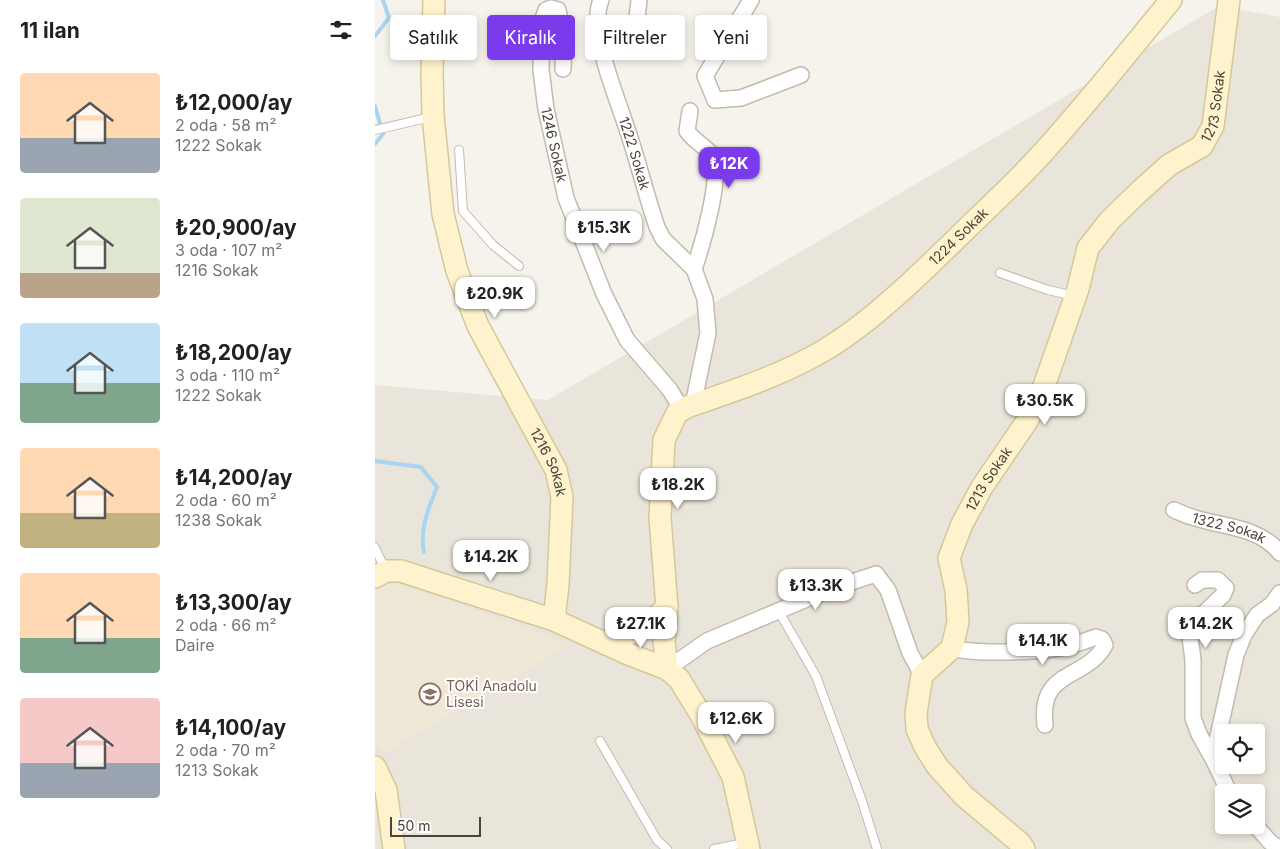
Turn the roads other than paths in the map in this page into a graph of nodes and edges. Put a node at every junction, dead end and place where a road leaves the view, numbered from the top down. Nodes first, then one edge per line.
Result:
1 (434, 0) edge
2 (601, 0) edge
3 (639, 0) edge
4 (751, 0) edge
5 (1171, 0) edge
6 (1229, 0) edge
7 (637, 15) edge
8 (563, 69) dead end
9 (801, 75) dead end
10 (690, 110) dead end
11 (433, 116) junction
12 (375, 130) edge
13 (459, 150) dead end
14 (453, 212) junction
15 (519, 266) dead end
16 (694, 269) junction
17 (1000, 273) dead end
18 (1076, 296) junction
19 (687, 407) junction
20 (1173, 510) dead end
21 (375, 548) edge
22 (1280, 553) edge
23 (381, 574) edge
24 (1195, 585) dead end
25 (1280, 593) edge
26 (667, 608) junction
27 (778, 610) junction
28 (554, 620) junction
29 (605, 644) junction
30 (952, 648) junction
31 (667, 669) junction
32 (922, 675) junction
33 (1045, 725) dead end
34 (600, 741) dead end
35 (1213, 759) junction
36 (375, 767) edge
37 (1225, 784) edge
38 (1263, 834) edge
39 (748, 846) edge
40 (394, 849) edge
41 (667, 849) edge
42 (714, 849) edge
43 (877, 849) edge
44 (1024, 849) edge
45 (1280, 849) edge

1 - 11 street, 1216 Sokak
2 - 16 street, 1222 Sokak
3 - 7 street
4 - 9 street
5 - 19 street, 1224 Sokak
6 - 18 street, 1213 Sokak
8 - 19 street, 1246 Sokak
10 - 16 street
11 - 12 lane
11 - 14 street, 1216 Sokak
13 - 14 lane
14 - 15 lane
14 - 28 street, 1216 Sokak
16 - 19 street, 1222 Sokak
17 - 18 lane
18 - 30 street, 1213 Sokak
19 - 26 street, 1222 Sokak
20 - 22 street, 1322 Sokak
21 - 23 lane
23 - 28 street
24 - 35 street
25 - 35 street
26 - 29 street
26 - 31 street, 1222 Sokak
27 - 31 street
27 - 32 street
27 - 43 lane
28 - 29 street
29 - 31 street
30 - 32 street
30 - 33 street
31 - 39 street
32 - 44 street
34 - 41 lane
35 - 37 street
36 - 40 street
38 - 45 street
39 - 42 lane

